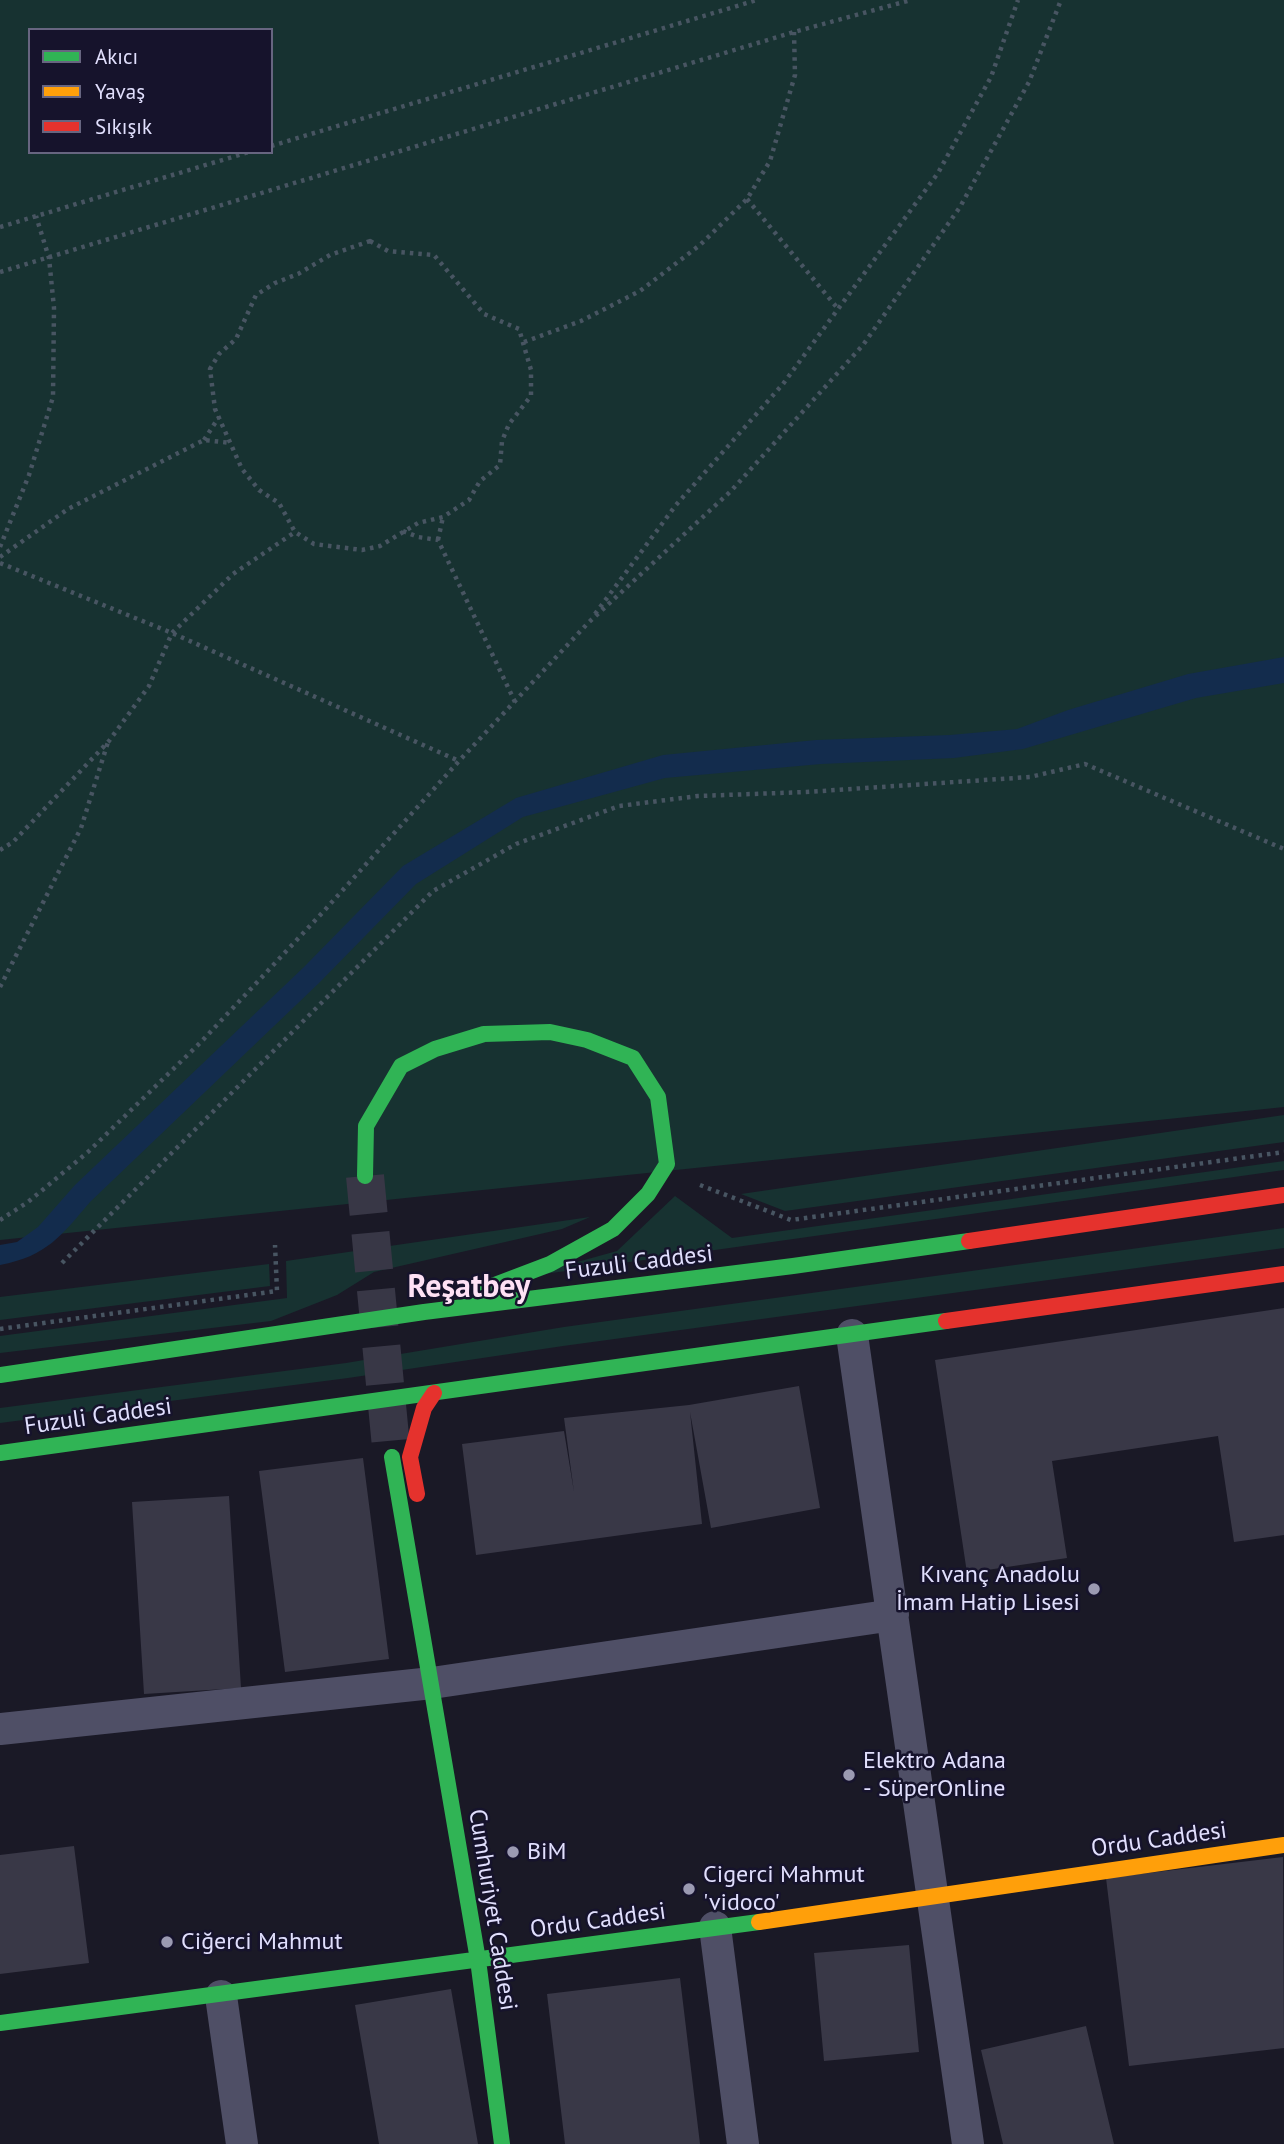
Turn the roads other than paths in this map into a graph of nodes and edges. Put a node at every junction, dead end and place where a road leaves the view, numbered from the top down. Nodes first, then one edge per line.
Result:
1 (365, 1176) tunnel mouth
2 (1284, 1195) edge
3 (1284, 1274) edge
4 (424, 1312) junction
5 (852, 1335) junction
6 (0, 1375) edge
7 (434, 1394) junction
8 (0, 1453) edge
9 (392, 1457) tunnel mouth
10 (419, 1507) dead end
11 (433, 1610) dead end
12 (893, 1615) junction
13 (424, 1650) junction
14 (432, 1683) junction
15 (0, 1729) edge
16 (1284, 1845) edge
17 (934, 1897) junction
18 (715, 1927) junction
19 (478, 1960) junction
20 (221, 1996) junction
21 (0, 2023) edge
22 (242, 2144) edge
23 (502, 2144) edge
24 (743, 2144) edge
25 (968, 2144) edge

1 - 4 main road
2 - 4 main road, Fuzuli Caddesi
3 - 5 main road, Fuzuli Caddesi
4 - 6 main road, Fuzuli Caddesi
5 - 7 main road, Fuzuli Caddesi
5 - 12 street
7 - 8 main road, Fuzuli Caddesi
7 - 10 main road
9 - 13 main road, Cumhuriyet Caddesi
11 - 13 main road
12 - 14 street
12 - 17 street
13 - 14 main road, Cumhuriyet Caddesi
14 - 15 street
14 - 19 main road, Cumhuriyet Caddesi
16 - 17 main road, Ordu Caddesi
17 - 18 main road, Ordu Caddesi
17 - 25 street
18 - 19 main road, Ordu Caddesi
18 - 24 street
19 - 20 main road, Ordu Caddesi
19 - 23 main road, Cumhuriyet Caddesi
20 - 21 main road, Ordu Caddesi
20 - 22 street

